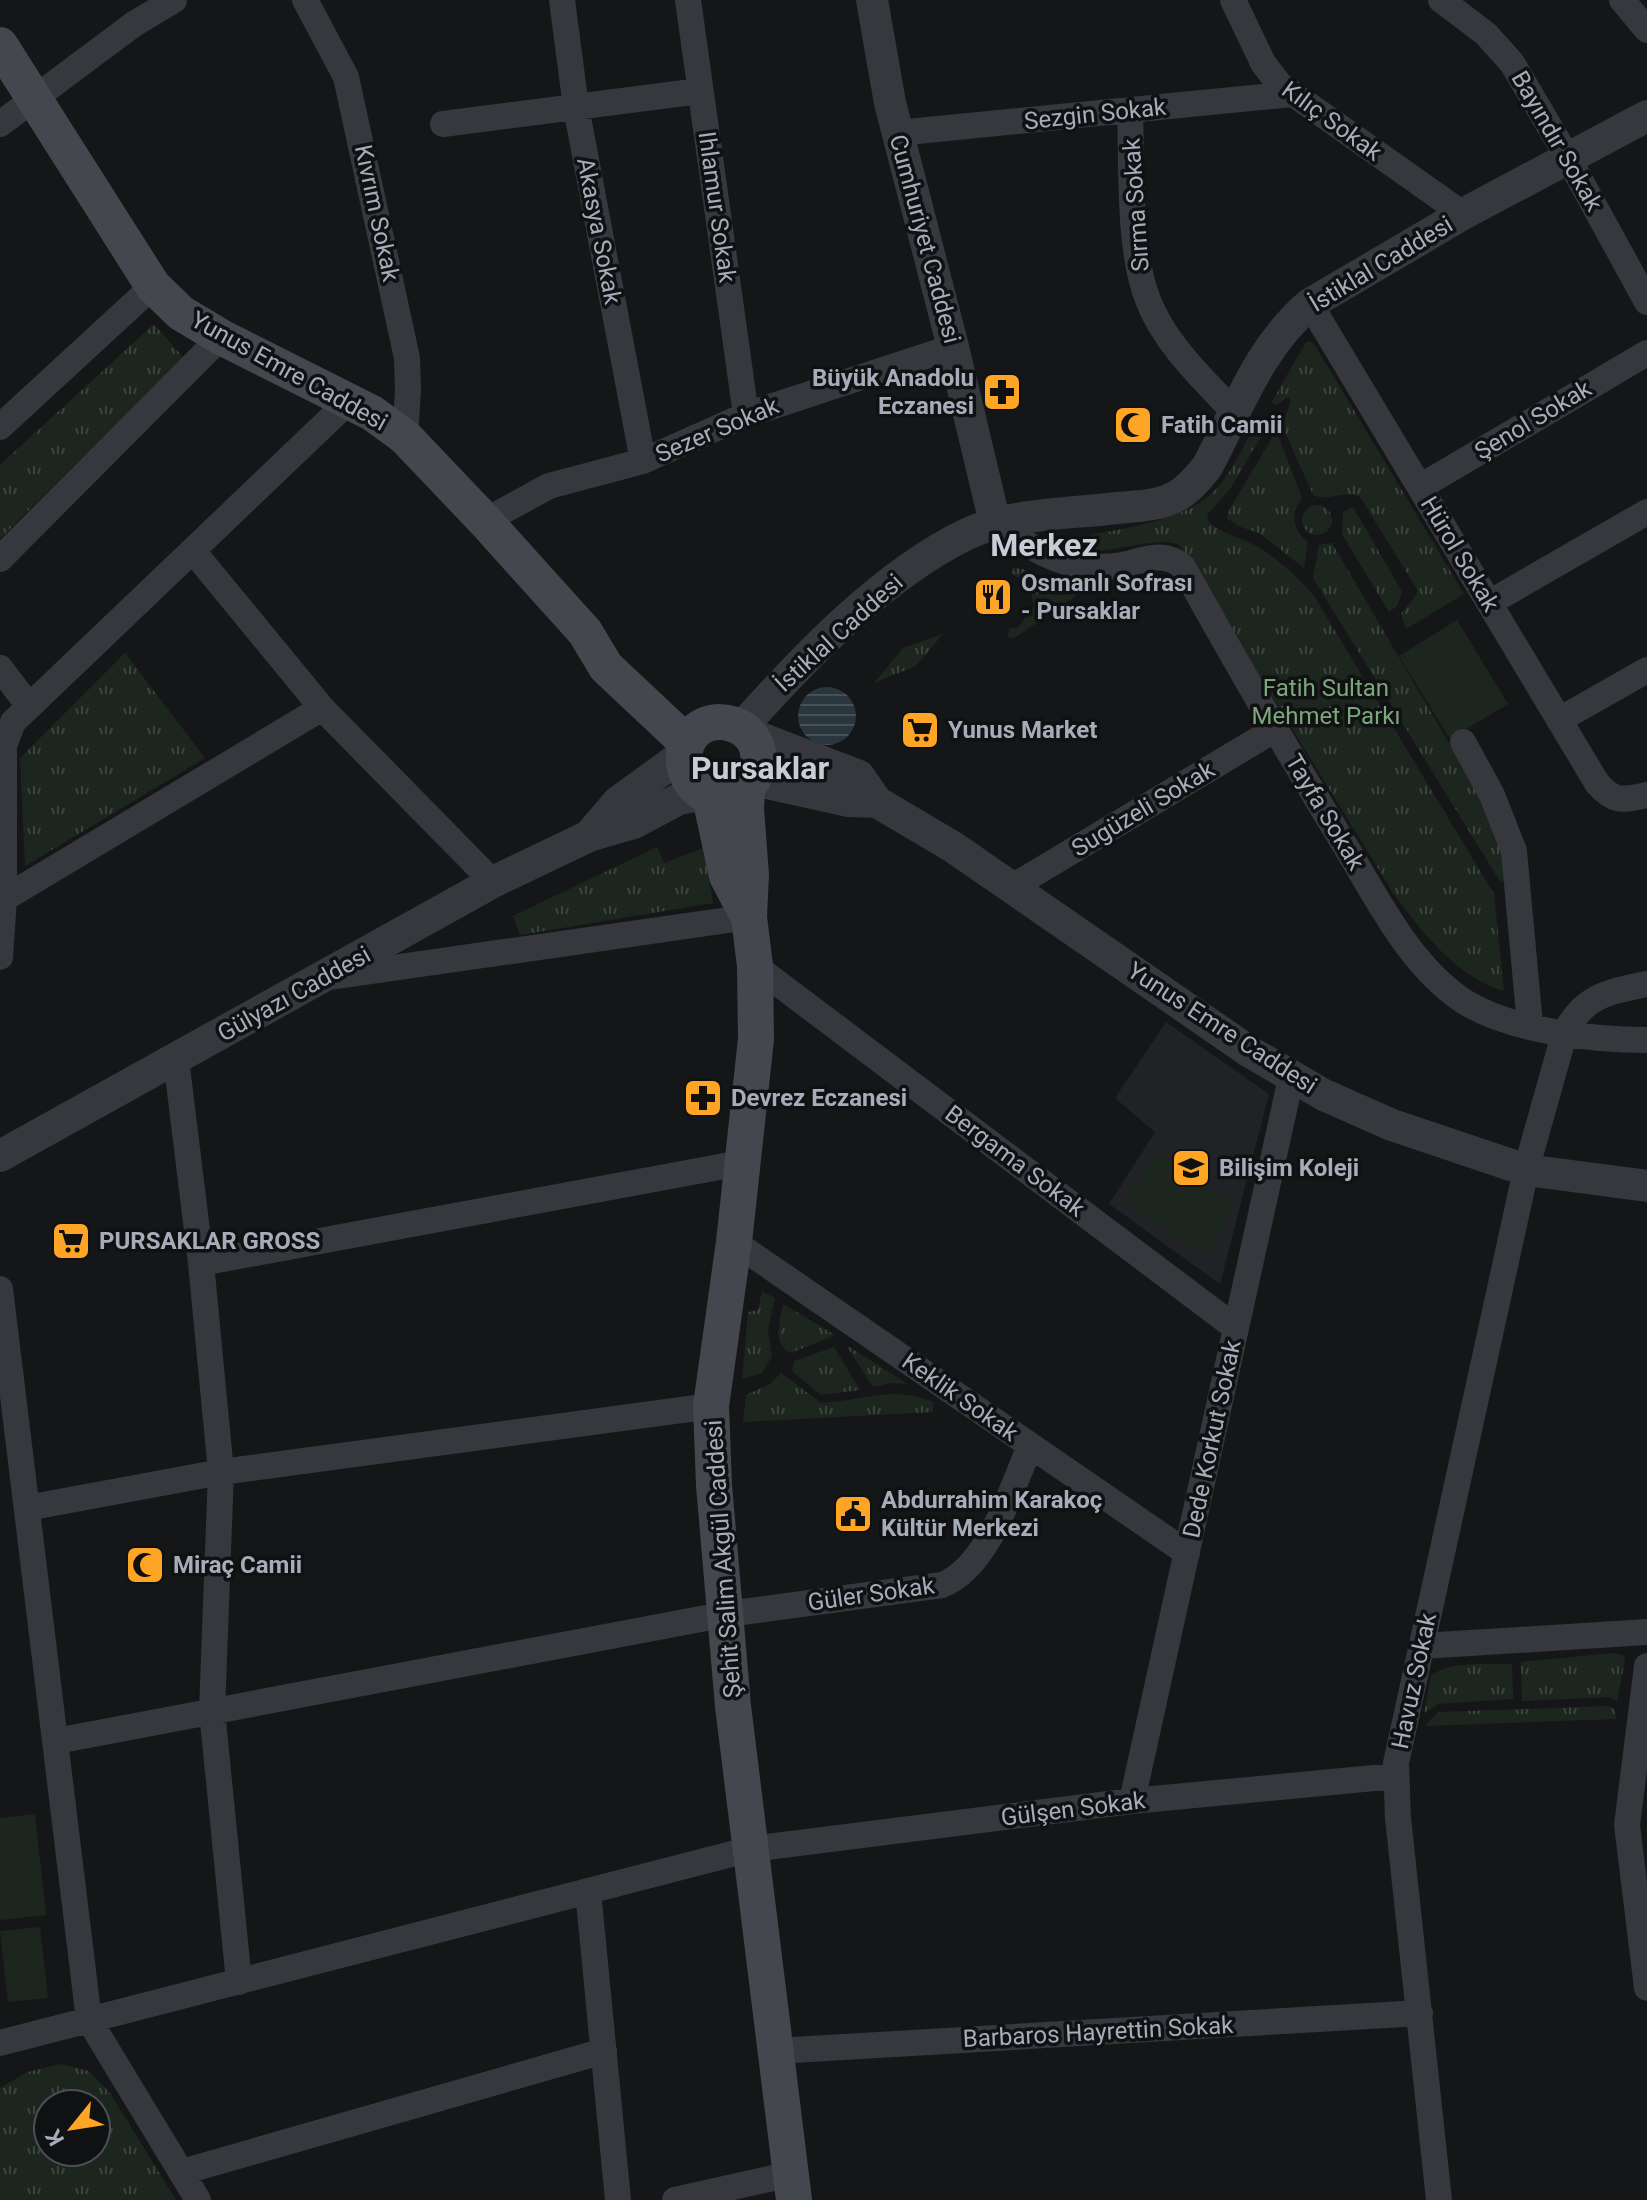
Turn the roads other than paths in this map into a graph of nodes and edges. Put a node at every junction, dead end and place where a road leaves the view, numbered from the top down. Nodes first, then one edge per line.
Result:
1 (174, 0) edge
2 (305, 0) edge
3 (562, 0) edge
4 (688, 0) edge
5 (872, 0) edge
6 (1233, 0) edge
7 (1441, 0) edge
8 (1622, 0) edge
9 (1647, 30) edge
10 (0, 45) edge
11 (700, 91) junction
12 (1292, 94) junction
13 (33, 98) junction
14 (576, 107) junction
15 (1130, 110) junction
16 (1647, 116) edge
17 (0, 124) edge
18 (443, 124) dead end
19 (897, 133) junction
20 (1568, 158) junction
21 (1463, 214) junction
22 (153, 286) junction
23 (1647, 302) edge
24 (1310, 304) junction
25 (221, 337) junction
26 (953, 347) junction
27 (1647, 353) edge
28 (349, 401) junction
29 (1234, 412) junction
30 (746, 415) junction
31 (0, 427) edge
32 (405, 437) junction
33 (643, 461) junction
34 (1420, 487) junction
35 (1647, 512) edge
36 (485, 521) junction
37 (995, 523) junction
38 (193, 551) junction
39 (0, 559) edge
40 (1489, 603) junction
41 (0, 668) edge
42 (1647, 670) edge
43 (29, 706) junction
44 (322, 708) junction
45 (1559, 720) junction
46 (1274, 730) junction
47 (713, 736) junction
48 (1463, 742) dead end
49 (2, 746) edge
50 (751, 784) junction
51 (707, 795) junction
52 (1647, 795) edge
53 (877, 802) junction
54 (589, 836) junction
55 (493, 882) junction
56 (1012, 887) junction
57 (2, 900) edge
58 (749, 917) junction
59 (0, 957) edge
60 (755, 966) junction
61 (322, 978) junction
62 (1647, 984) edge
63 (1530, 1025) junction
64 (1564, 1035) junction
65 (1647, 1040) edge
66 (176, 1059) junction
67 (1291, 1078) junction
68 (0, 1156) edge
69 (741, 1163) junction
70 (1526, 1170) junction
71 (1647, 1186) edge
72 (734, 1242) junction
73 (201, 1263) junction
74 (0, 1289) edge
75 (1236, 1328) junction
76 (711, 1406) junction
77 (1030, 1446) junction
78 (221, 1472) junction
79 (27, 1508) junction
80 (1187, 1553) junction
81 (727, 1614) junction
82 (1647, 1632) edge
83 (1422, 1646) junction
84 (1647, 1666) edge
85 (212, 1711) junction
86 (56, 1741) junction
87 (1395, 1776) junction
88 (1132, 1801) junction
89 (1637, 1823) edge
90 (751, 1849) junction
91 (588, 1891) junction
92 (239, 1982) junction
93 (1647, 1988) edge
94 (1420, 2013) junction
95 (89, 2020) junction
96 (0, 2043) edge
97 (604, 2051) junction
98 (776, 2051) junction
99 (182, 2172) junction
100 (792, 2187) edge
101 (198, 2200) edge
102 (618, 2200) edge
103 (675, 2200) edge
104 (1439, 2200) edge

1 - 13 street
2 - 32 street, Kıvrım Sokak
3 - 14 street, Akasya Sokak
4 - 11 street, Ihlamur Sokak
5 - 19 street, Cumhuriyet Caddesi
6 - 12 street, Kılıç Sokak
7 - 20 street, Bayındır Sokak
8 - 9 street
10 - 13 main road, Yunus Emre Caddesi
11 - 14 street
11 - 30 street, Ihlamur Sokak
12 - 15 street, Sezgin Sokak
12 - 21 street, Kılıç Sokak
13 - 17 street
13 - 22 main road, Yunus Emre Caddesi
14 - 18 street
14 - 33 street, Akasya Sokak
15 - 19 street, Sezgin Sokak
15 - 29 street, Sırma Sokak
16 - 20 street, İstiklal Caddesi
19 - 26 street, Cumhuriyet Caddesi
20 - 21 street, İstiklal Caddesi
20 - 23 street, Bayındır Sokak
21 - 24 street, İstiklal Caddesi
22 - 25 main road, Yunus Emre Caddesi
22 - 31 street
24 - 29 street, İstiklal Caddesi
24 - 34 street, Hürol Sokak
25 - 28 main road, Yunus Emre Caddesi
25 - 39 street
26 - 30 street, Sezer Sokak
26 - 37 street, Cumhuriyet Caddesi
27 - 34 street, Şenol Sokak
28 - 32 main road, Yunus Emre Caddesi
28 - 38 street
29 - 37 street, İstiklal Caddesi
30 - 33 street, Sezer Sokak
32 - 36 main road, Yunus Emre Caddesi
33 - 36 street, Sezer Sokak
34 - 40 street, Hürol Sokak
35 - 40 street
36 - 47 main road, Yunus Emre Caddesi
37 - 46 street, Tayfa Sokak
37 - 47 street, İstiklal Caddesi
38 - 43 street
38 - 44 street
40 - 45 street, Hürol Sokak
41 - 43 street
42 - 45 street
43 - 49 street
44 - 55 street
44 - 57 street
45 - 52 street, Hürol Sokak
46 - 56 street, Sugüzeli Sokak
46 - 63 street, Tayfa Sokak
47 - 50 main road
47 - 51 main road
47 - 53 street
47 - 54 street, İstiklal Caddesi
48 - 63 street
49 - 57 street
50 - 51 main road
50 - 53 street
50 - 58 main road
51 - 54 street
51 - 58 main road
53 - 56 street, Yunus Emre Caddesi
54 - 55 street, Gülyazı Caddesi
55 - 61 street, Gülyazı Caddesi
56 - 67 street, Yunus Emre Caddesi
57 - 59 street
58 - 60 main road, Şehit Salim Akgül Caddesi
58 - 61 street
60 - 69 main road, Şehit Salim Akgül Caddesi
60 - 75 street, Bergama Sokak
61 - 66 street, Gülyazı Caddesi
62 - 64 street
63 - 64 street, Tayfa Sokak
64 - 65 street, Tayfa Sokak
64 - 70 street, Havuz Sokak
66 - 68 street, Gülyazı Caddesi
66 - 73 street
67 - 70 street, Yunus Emre Caddesi
67 - 75 street, Dede Korkut Sokak
69 - 72 main road, Şehit Salim Akgül Caddesi
69 - 73 street
70 - 71 street, Yunus Emre Caddesi
70 - 83 street, Havuz Sokak
72 - 76 main road, Şehit Salim Akgül Caddesi
72 - 77 street, Keklik Sokak
73 - 78 street
74 - 79 street
75 - 80 street, Dede Korkut Sokak
76 - 78 street
76 - 81 main road, Şehit Salim Akgül Caddesi
77 - 80 street, Keklik Sokak
77 - 81 street, Güler Sokak
78 - 79 street
78 - 85 street
79 - 86 street
80 - 88 street, Dede Korkut Sokak
81 - 85 street, Güler Sokak
81 - 90 main road, Şehit Salim Akgül Caddesi
82 - 83 street
83 - 87 street, Havuz Sokak
84 - 89 street
85 - 86 street, Güler Sokak
85 - 92 street
86 - 95 street
87 - 88 street, Gülşen Sokak
87 - 94 street, Havuz Sokak
88 - 90 street, Gülşen Sokak
89 - 93 street
90 - 91 street, Gülşen Sokak
90 - 98 main road, Şehit Salim Akgül Caddesi
91 - 92 street, Gülşen Sokak
91 - 97 street
92 - 95 street, Gülşen Sokak
94 - 98 street, Barbaros Hayrettin Sokak
94 - 104 street, Havuz Sokak
95 - 96 street, Gülşen Sokak
95 - 99 street
97 - 99 street
97 - 102 street
98 - 100 main road, Şehit Salim Akgül Caddesi
99 - 101 street
100 - 103 street

